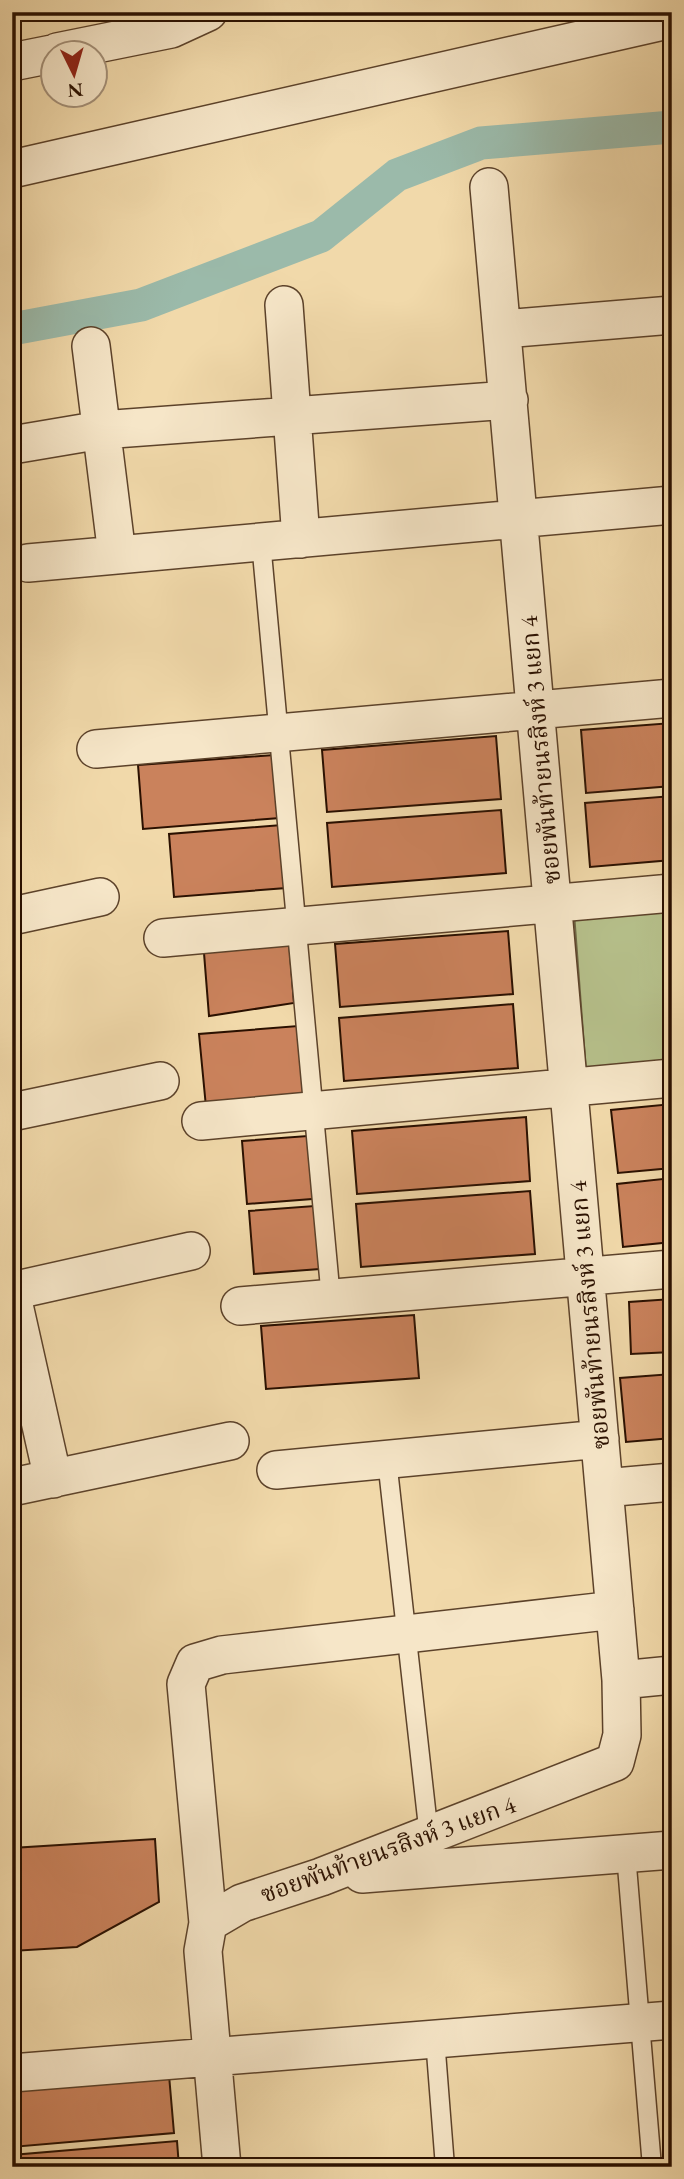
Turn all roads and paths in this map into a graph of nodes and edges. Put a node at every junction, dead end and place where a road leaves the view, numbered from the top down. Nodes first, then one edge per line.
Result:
1 (208, 12) edge
2 (672, 19) edge
3 (167, 21) edge
4 (108, 38) edge
5 (38, 57) edge
6 (12, 62) edge
7 (12, 169) edge
8 (489, 187) dead end
9 (284, 305) dead end
10 (672, 315) edge
11 (503, 329) junction
12 (91, 346) dead end
13 (509, 400) junction
14 (291, 416) junction
15 (101, 430) junction
16 (12, 445) edge
17 (672, 505) edge
18 (519, 519) junction
19 (301, 539) junction
20 (261, 542) junction
21 (117, 555) junction
22 (28, 563) dead end
23 (672, 698) edge
24 (536, 710) junction
25 (281, 733) junction
26 (96, 749) dead end
27 (672, 893) edge
28 (100, 897) dead end
29 (553, 904) junction
30 (12, 916) edge
31 (296, 927) junction
32 (163, 938) dead end
33 (672, 1078) edge
34 (160, 1081) dead end
35 (569, 1088) junction
36 (313, 1111) junction
37 (12, 1112) edge
38 (201, 1121) dead end
39 (191, 1251) dead end
40 (672, 1269) edge
41 (586, 1276) junction
42 (12, 1293) edge
43 (331, 1299) junction
44 (240, 1306) dead end
45 (600, 1439) junction
46 (230, 1441) dead end
47 (387, 1460) junction
48 (276, 1470) dead end
49 (52, 1479) junction
50 (672, 1482) edge
51 (12, 1487) edge
52 (604, 1488) junction
53 (615, 1610) junction
54 (405, 1634) junction
55 (672, 1675) edge
56 (621, 1680) junction
57 (429, 1836) junction
58 (672, 1850) edge
59 (626, 1854) junction
60 (321, 1877) junction
61 (208, 1923) junction
62 (655, 2022) edge
63 (435, 2039) junction
64 (213, 2057) junction
65 (12, 2073) edge
66 (222, 2167) edge
67 (444, 2167) edge
68 (652, 2167) edge

1 - 3 street
2 - 7 street
3 - 4 street
5 - 6 street
8 - 11 street, ซอยพันท้ายนรสิงห์ 3 แยก 4
9 - 14 street
10 - 11 street
11 - 13 street, ซอยพันท้ายนรสิงห์ 3 แยก 4
12 - 15 street
13 - 14 street
13 - 18 street, ซอยพันท้ายนรสิงห์ 3 แยก 4
14 - 15 street
14 - 19 street
15 - 16 street
15 - 21 street
17 - 18 street
18 - 19 street
18 - 24 street, ซอยพันท้ายนรสิงห์ 3 แยก 4
19 - 20 street
20 - 21 street
20 - 25 lane
21 - 22 street
23 - 24 street
24 - 25 street
24 - 29 street, ซอยพันท้ายนรสิงห์ 3 แยก 4
25 - 26 street
25 - 31 lane
27 - 29 street
28 - 30 street
29 - 31 street
29 - 35 street, ซอยพันท้ายนรสิงห์ 3 แยก 4
31 - 32 street
31 - 36 lane
33 - 35 street
34 - 37 street
35 - 36 street
35 - 41 street, ซอยพันท้ายนรสิงห์ 3 แยก 4
36 - 38 street
36 - 43 lane
39 - 42 street
40 - 41 street
41 - 43 street
41 - 45 street, ซอยพันท้ายนรสิงห์ 3 แยก 4
42 - 49 street
43 - 44 street
45 - 47 street
45 - 52 street, ซอยพันท้ายนรสิงห์ 3 แยก 4
46 - 49 street
47 - 48 street
47 - 54 lane
49 - 51 street
50 - 52 street
52 - 53 street, ซอยพันท้ายนรสิงห์ 3 แยก 4
53 - 54 street
53 - 56 street, ซอยพันท้ายนรสิงห์ 3 แยก 4
54 - 57 lane
54 - 61 street
55 - 56 street
56 - 57 street, ซอยพันท้ายนรสิงห์ 3 แยก 4
57 - 60 street, ซอยพันท้ายนรสิงห์ 3 แยก 4
58 - 59 street
59 - 60 street
59 - 62 lane
60 - 61 street, ซอยพันท้ายนรสิงห์ 3 แยก 4
61 - 64 street
62 - 63 street
62 - 68 lane
63 - 64 street
63 - 67 lane
64 - 65 street
64 - 66 street

